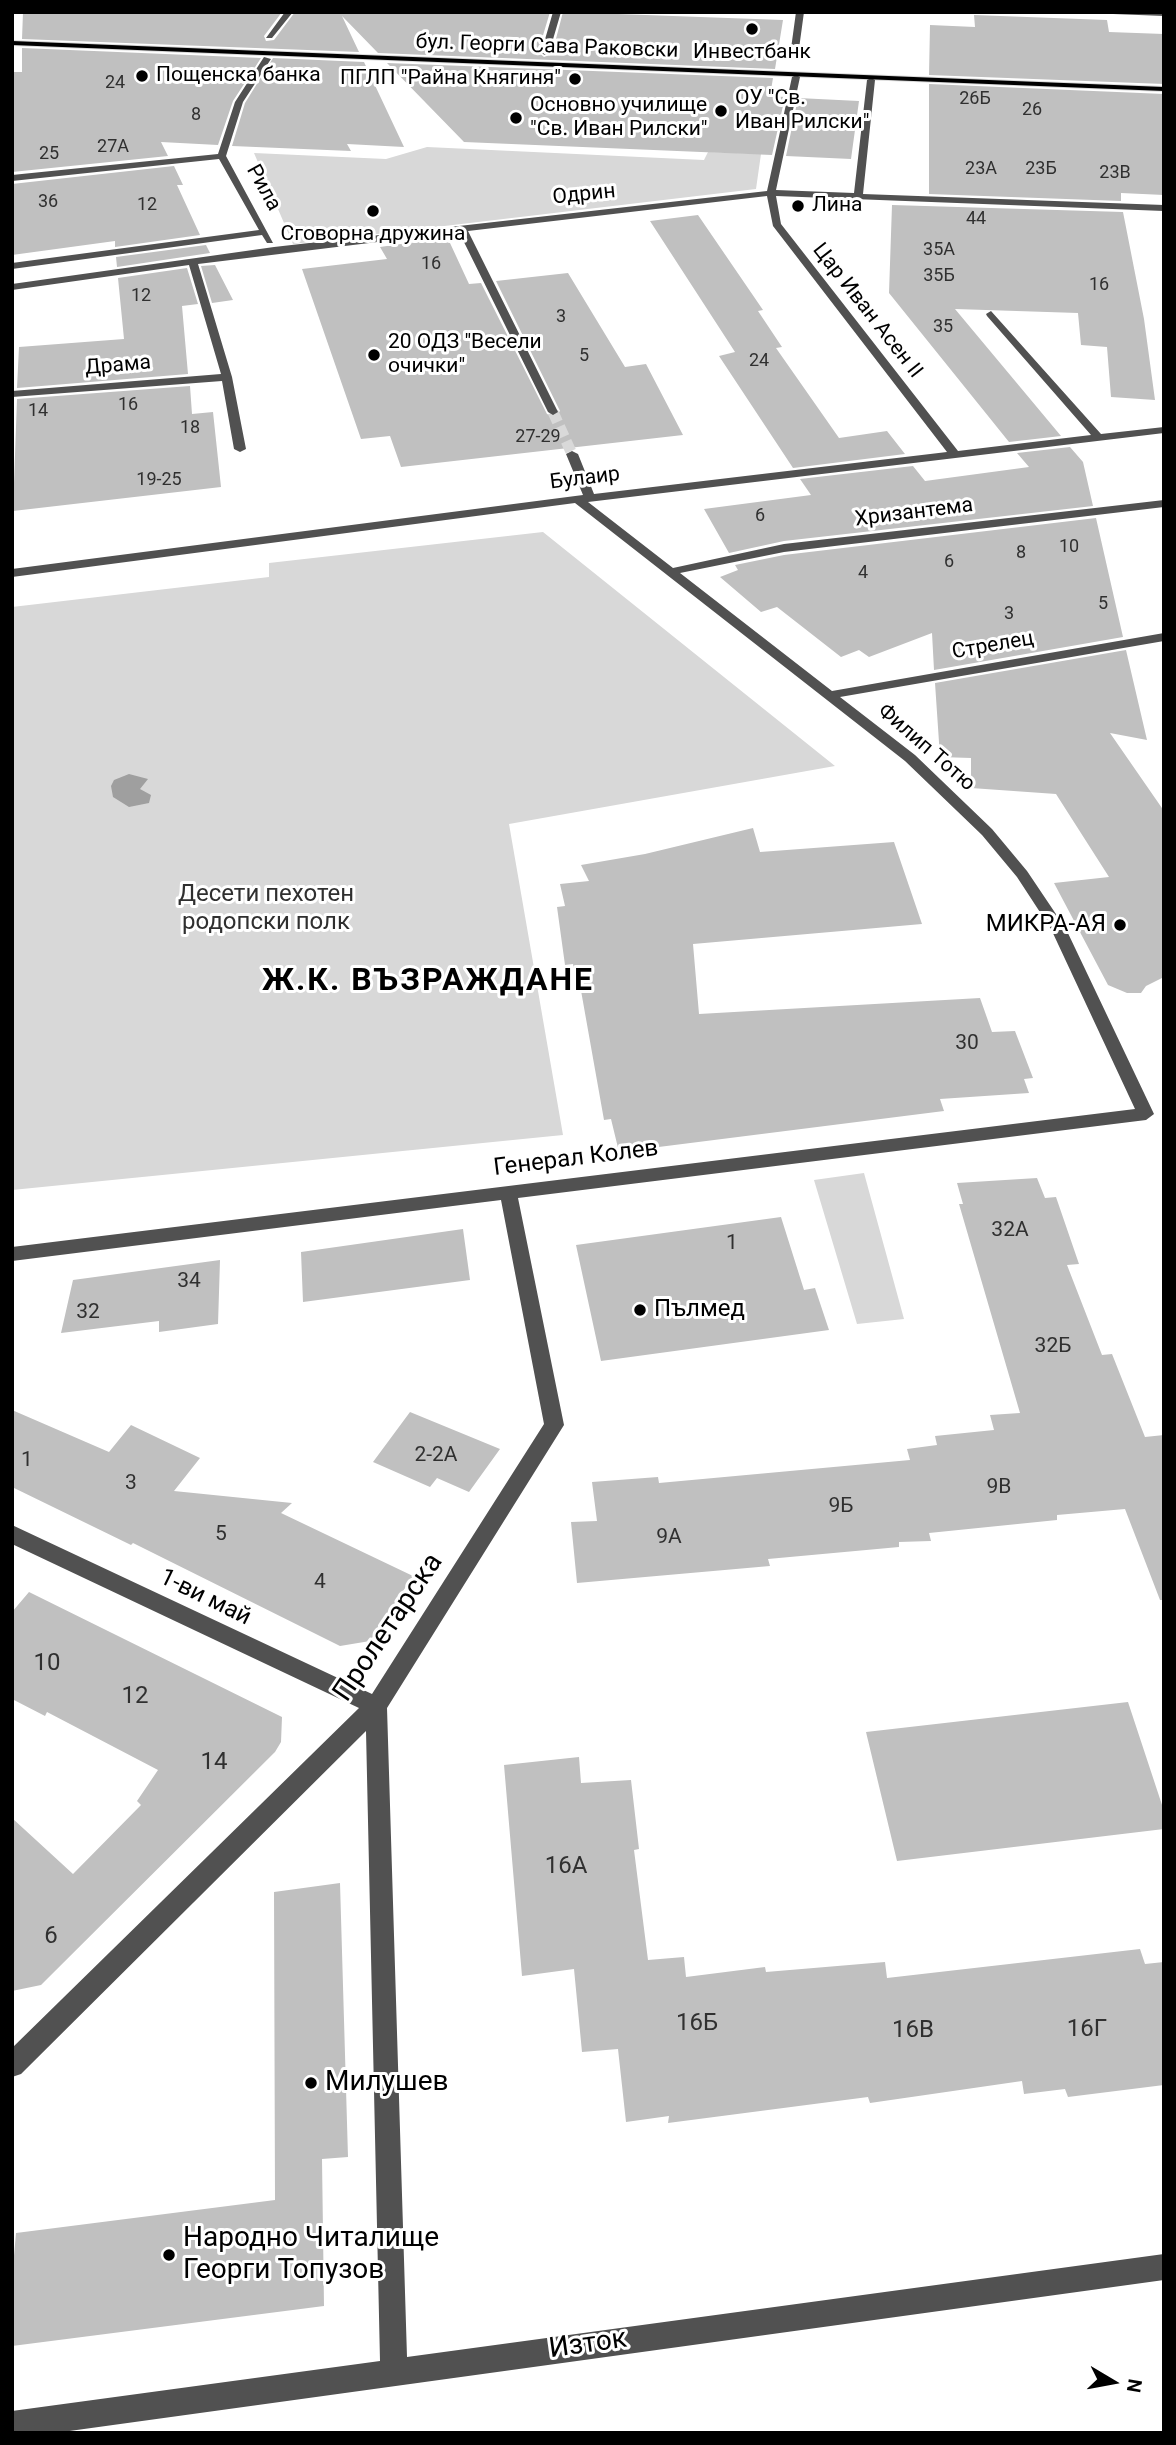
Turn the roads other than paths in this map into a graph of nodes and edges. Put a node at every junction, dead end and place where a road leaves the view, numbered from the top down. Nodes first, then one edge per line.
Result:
1 (557, 12) edge
2 (800, 12) edge
3 (1113, 12) edge
4 (288, 13) edge
5 (1127, 13) edge
6 (1164, 14) edge
7 (12, 33) edge
8 (269, 36) dead end
9 (240, 41) dead end
10 (254, 42) dead end
11 (12, 43) edge
12 (281, 43) dead end
13 (531, 52) dead end
14 (545, 52) junction
15 (558, 53) dead end
16 (267, 59) dead end
17 (793, 59) joint
18 (806, 63) dead end
19 (796, 77) dead end
20 (871, 80) dead end
21 (1164, 89) edge
22 (222, 156) junction
23 (12, 178) edge
24 (771, 193) junction
25 (858, 195) junction
26 (1162, 210) edge
27 (462, 228) junction
28 (265, 232) junction
29 (274, 250) junction
30 (192, 262) junction
31 (12, 266) edge
32 (12, 287) edge
33 (991, 314) dead end
34 (227, 377) junction
35 (12, 394) edge
36 (553, 412) tunnel mouth
37 (1163, 431) edge
38 (1098, 437) junction
39 (240, 449) dead end
40 (572, 454) tunnel mouth
41 (954, 454) junction
42 (583, 499) junction
43 (1164, 503) edge
44 (670, 572) junction
45 (12, 573) edge
46 (1164, 637) edge
47 (829, 695) junction
48 (1146, 1114) joint
49 (508, 1192) junction
50 (12, 1254) edge
51 (12, 1534) edge
52 (376, 1706) junction
53 (12, 2065) edge
54 (1164, 2267) edge
55 (394, 2371) junction
56 (12, 2426) edge

1 - 14 street
2 - 17 street
3 - 5 street
4 - 8 street
5 - 6 street
7 - 9 main road
10 - 12 main road
11 - 21 main road, бул. Георги Сава Раковски
13 - 14 main road, бул. Георги Сава Раковски
14 - 15 main road, бул. Георги Сава Раковски
16 - 22 street, Рила
17 - 18 main road
19 - 24 street, Цар Иван Асен II
20 - 25 street
22 - 23 street
22 - 28 street, Рила
24 - 25 street, Одрин
24 - 27 street, Одрин
24 - 41 street, Цар Иван Асен II
25 - 26 street, Одрин
27 - 29 street, Одрин
27 - 36 street
28 - 29 street, Рила
28 - 31 street
29 - 30 street, Одрин
30 - 32 street, Одрин
30 - 34 street
33 - 38 street
34 - 35 street, Драма
34 - 39 street
37 - 38 street, Булаир
38 - 41 street, Булаир
40 - 42 street
41 - 42 street, Булаир
42 - 44 street, Филип Тотю
42 - 45 street, Булаир
43 - 44 street, Хризантема
44 - 47 street, Филип Тотю
46 - 47 street, Стрелец
47 - 48 street, Филип Тотю
48 - 49 street, Генерал Колев
49 - 50 street, Генерал Колев
49 - 52 street, Пролетарска
51 - 52 street, 1-ви май
52 - 53 street, Пролетарска
52 - 55 street
54 - 55 street, Изток
55 - 56 street, Изток

